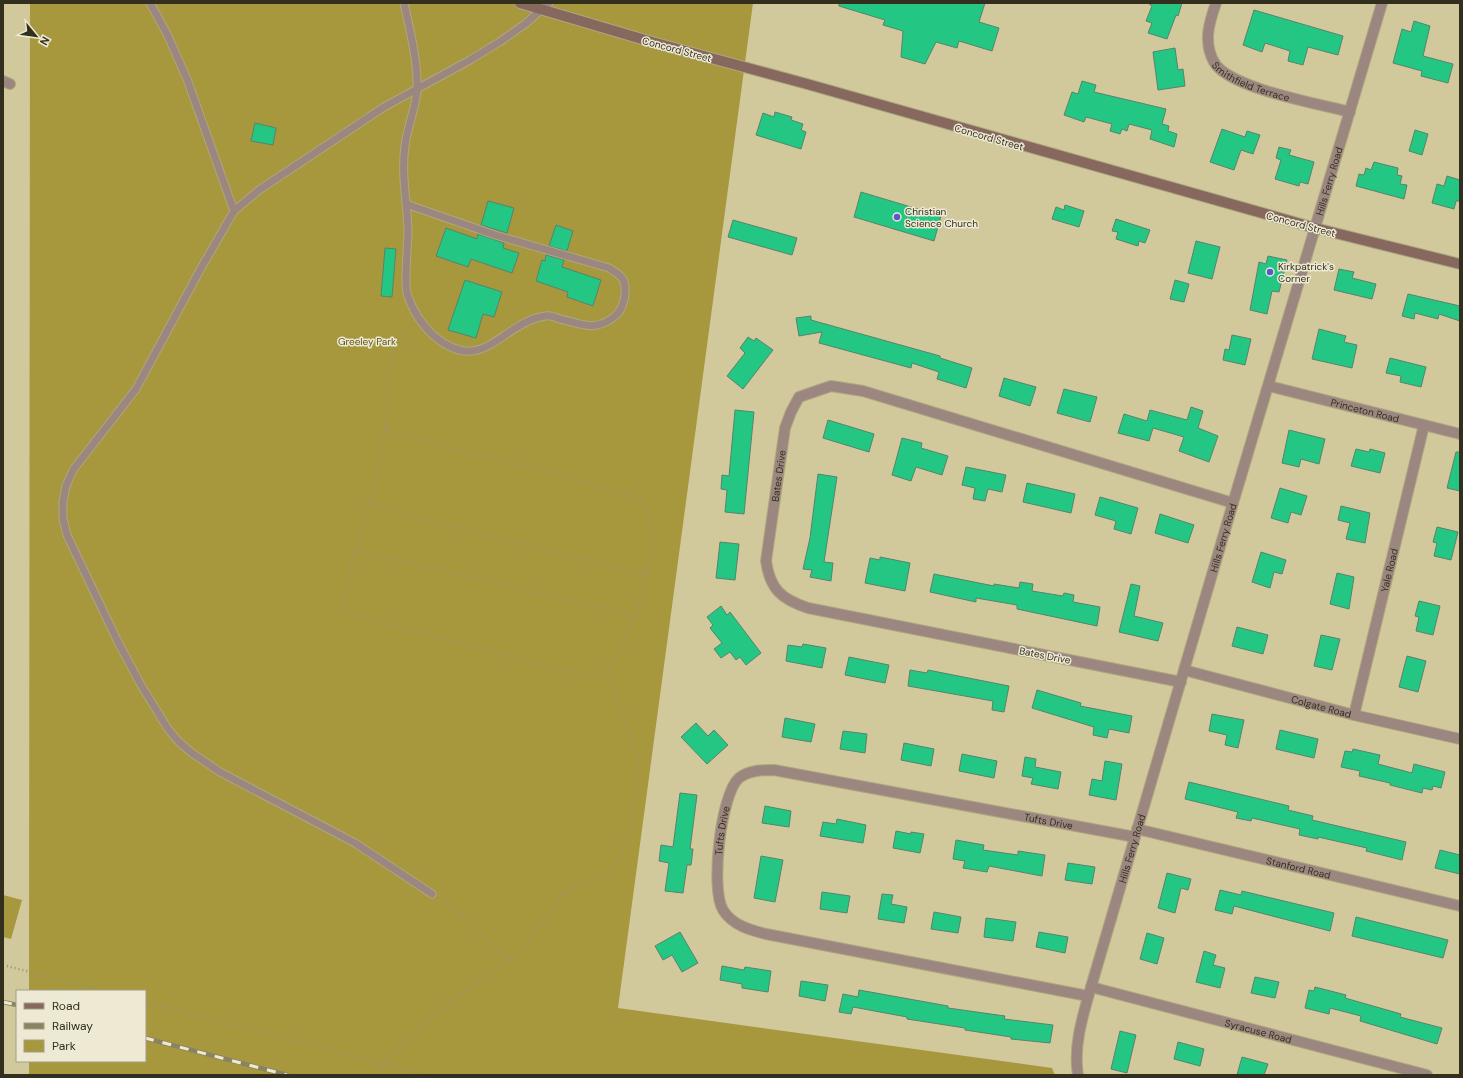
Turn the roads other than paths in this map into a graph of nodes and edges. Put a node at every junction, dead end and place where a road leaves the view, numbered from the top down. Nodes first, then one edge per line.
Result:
1 (150, 3) edge
2 (404, 3) edge
3 (520, 3) edge
4 (1216, 3) edge
5 (1382, 3) edge
6 (545, 6) edge
7 (417, 90) junction
8 (1350, 112) junction
9 (406, 204) junction
10 (234, 211) junction
11 (1315, 228) junction
12 (1460, 264) edge
13 (1269, 386) junction
14 (1424, 425) junction
15 (1460, 434) edge
16 (1233, 503) junction
17 (1184, 670) junction
18 (1181, 682) junction
19 (1354, 715) junction
20 (1460, 739) edge
21 (1136, 833) junction
22 (432, 894) road end
23 (1460, 906) edge
24 (1090, 991) junction
25 (1078, 1075) edge
26 (1427, 1075) edge

1 - 10 lane
2 - 7 lane
3 - 6 main road, Concord Street
4 - 8 street, Smithfield Terrace
5 - 8 street, Hills Ferry Road
6 - 7 lane
6 - 11 main road, Concord Street
7 - 9 lane
7 - 10 lane
8 - 11 street, Hills Ferry Road
9 - 9 lane
10 - 22 lane
11 - 12 main road, Concord Street
11 - 13 street, Hills Ferry Road
13 - 14 street, Princeton Road
13 - 16 street, Hills Ferry Road
14 - 15 street, Princeton Road
14 - 19 street, Yale Road
16 - 17 street, Hills Ferry Road
16 - 18 street, Bates Drive
17 - 18 street, Hills Ferry Road
17 - 19 street, Colgate Road
18 - 21 street, Hills Ferry Road
19 - 20 street, Colgate Road
21 - 23 street, Stanford Road
21 - 24 street, Hills Ferry Road
21 - 24 street, Tufts Drive
24 - 25 street, Hills Ferry Road
24 - 26 street, Syracuse Road

